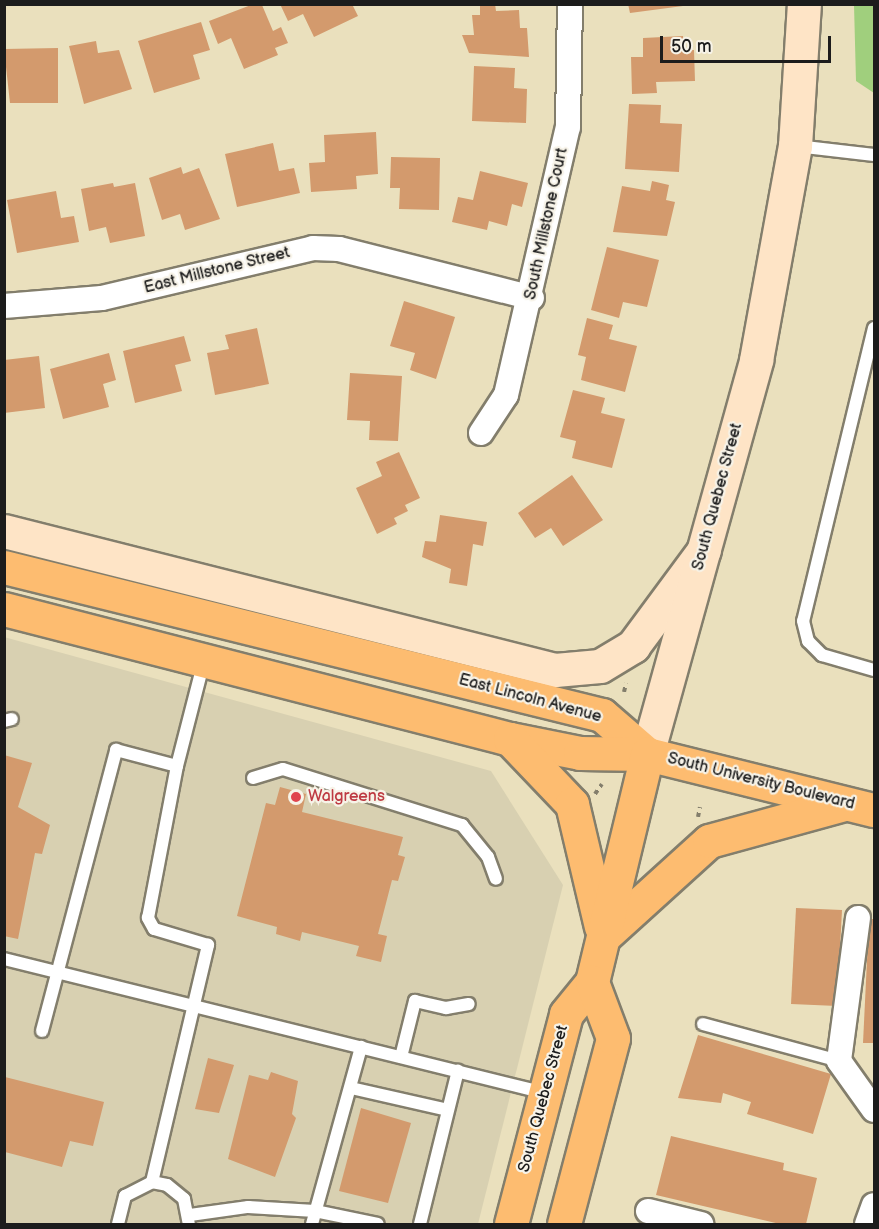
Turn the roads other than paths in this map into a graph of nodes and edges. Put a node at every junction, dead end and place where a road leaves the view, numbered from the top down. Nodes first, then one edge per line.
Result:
1 (570, 4) edge
2 (804, 4) edge
3 (795, 146) junction
4 (874, 155) edge
5 (532, 298) junction
6 (4, 306) edge
7 (874, 328) edge
8 (481, 434) dead end
9 (4, 531) edge
10 (704, 550) junction
11 (4, 567) edge
12 (4, 586) edge
13 (120, 596) junction
14 (4, 609) edge
15 (205, 660) junction
16 (874, 670) edge
17 (510, 739) junction
18 (648, 754) junction
19 (177, 766) junction
20 (253, 778) dead end
21 (861, 807) edge
22 (496, 879) dead end
23 (858, 918) dead end
24 (603, 937) junction
25 (4, 959) edge
26 (59, 973) junction
27 (592, 982) junction
28 (469, 1004) dead end
29 (192, 1005) junction
30 (703, 1024) dead end
31 (42, 1031) dead end
32 (361, 1047) junction
33 (401, 1057) junction
34 (839, 1061) junction
35 (458, 1071) junction
36 (351, 1088) junction
37 (546, 1093) junction
38 (448, 1110) junction
39 (874, 1110) edge
40 (152, 1182) junction
41 (874, 1205) edge
42 (648, 1210) dead end
43 (315, 1211) junction
44 (189, 1220) edge
45 (118, 1224) edge
46 (312, 1224) edge
47 (378, 1224) edge
48 (420, 1224) edge
49 (511, 1224) edge
50 (564, 1224) edge
51 (701, 1224) edge
52 (867, 1224) edge

1 - 5 street, South Millstone Court
2 - 3 main road, South Quebec Street
3 - 4 lane
3 - 10 main road, South Quebec Street
5 - 6 street, East Millstone Street
5 - 8 street, South Millstone Court
7 - 16 lane
9 - 10 main road
10 - 18 main road, South Quebec Street
11 - 13 main road, East Lincoln Avenue
12 - 13 main road
13 - 18 main road, East Lincoln Avenue
14 - 15 main road
15 - 17 main road
15 - 19 lane
17 - 18 main road
17 - 24 main road
18 - 21 main road, South University Boulevard
18 - 24 main road, South Quebec Street
19 - 26 lane
19 - 29 lane
20 - 22 lane
21 - 24 main road
23 - 34 street
24 - 27 main road, South Quebec Street
25 - 26 lane
26 - 29 lane
26 - 31 lane
27 - 37 main road, South Quebec Street
27 - 50 main road
28 - 33 lane
29 - 32 lane
29 - 40 lane
30 - 34 lane
32 - 33 lane
32 - 36 lane
33 - 35 lane
34 - 39 street
35 - 37 lane
35 - 38 lane
36 - 38 lane
36 - 43 lane
37 - 49 main road, South Quebec Street
38 - 48 lane
40 - 44 lane
40 - 45 lane
41 - 52 street
42 - 51 street
43 - 44 lane
43 - 46 lane
43 - 47 lane

